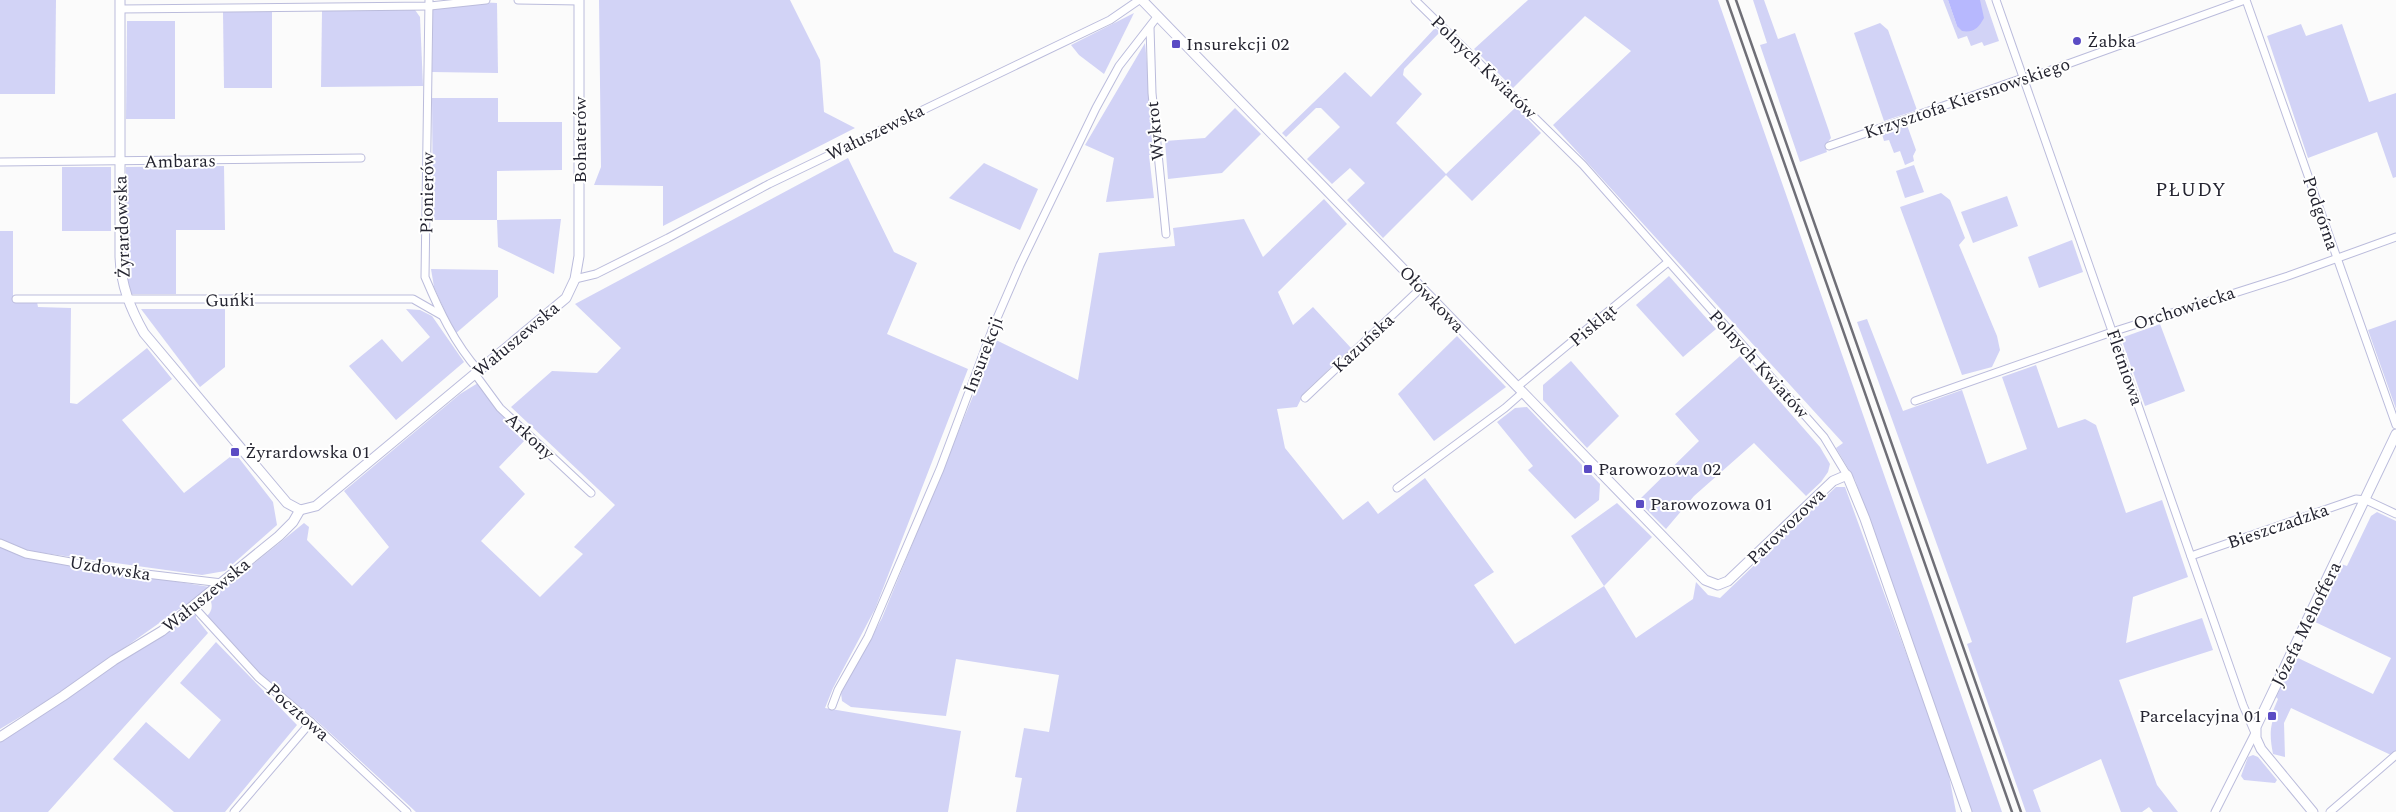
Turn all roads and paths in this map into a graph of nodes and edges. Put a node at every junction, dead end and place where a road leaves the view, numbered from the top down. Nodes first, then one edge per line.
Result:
1 (486, 0) edge
2 (518, 0) edge
3 (1415, 0) edge
4 (1996, 0) edge
5 (2245, 0) edge
6 (579, 1) edge
7 (1146, 2) edge
8 (430, 3) edge
9 (120, 4) edge
10 (1157, 17) junction
11 (1150, 27) junction
12 (2023, 78) junction
13 (1829, 146) dead end
14 (361, 158) dead end
15 (0, 162) edge
16 (120, 162) junction
17 (1166, 234) dead end
18 (2396, 237) edge
19 (2337, 259) junction
20 (1668, 262) junction
21 (575, 279) junction
22 (1421, 288) junction
23 (16, 299) dead end
24 (128, 301) junction
25 (441, 315) junction
26 (2112, 332) junction
27 (477, 372) junction
28 (1519, 390) junction
29 (1305, 398) dead end
30 (1915, 400) dead end
31 (2396, 425) edge
32 (2396, 434) edge
33 (1847, 475) junction
34 (1396, 488) dead end
35 (591, 493) dead end
36 (2366, 500) junction
37 (300, 510) junction
38 (2396, 514) edge
39 (0, 543) edge
40 (2191, 556) junction
41 (1728, 581) joint
42 (222, 583) junction
43 (194, 607) junction
44 (832, 706) dead end
45 (311, 722) junction
46 (2255, 733) junction
47 (0, 737) edge
48 (2396, 755) edge
49 (234, 812) edge
50 (407, 812) edge
51 (1967, 812) edge
52 (2214, 812) edge
53 (2313, 812) edge
54 (2330, 812) edge

1 - 8 street
2 - 6 street
3 - 20 street, Polnych Kwiatów
4 - 12 street, Fletniowa
5 - 12 street, Krzysztofa Kiersnowskiego
5 - 19 street, Podgórna
6 - 21 street, Bohaterów
7 - 10 street, Ołówkowa
7 - 21 street, Wałuszewska
8 - 9 street
8 - 25 street, Pionierów
9 - 16 street, Żyrardowska
10 - 11 street, Insurekcji
10 - 22 street, Ołówkowa
11 - 17 street, Wykrot
11 - 44 street, Insurekcji
12 - 13 street, Krzysztofa Kiersnowskiego
12 - 26 street, Fletniowa
14 - 16 street, Ambaras
15 - 16 street, Ambaras
16 - 24 street, Żyrardowska
18 - 19 street, Orchowiecka
19 - 26 street, Orchowiecka
19 - 31 street, Podgórna
20 - 28 street, Piskląt
20 - 33 street, Polnych Kwiatów
21 - 27 street, Wałuszewska
22 - 28 street, Ołówkowa
22 - 29 street, Kazuńska
23 - 24 street, Guńki
24 - 25 street, Guńki
24 - 37 street, Żyrardowska
25 - 27 street, Pionierów
26 - 30 street, Orchowiecka
26 - 40 street, Fletniowa
27 - 35 street, Arkony
27 - 37 street, Wałuszewska
28 - 34 street, Piskląt
28 - 41 street, Ołówkowa
32 - 36 street, Józefa Mehoffera
33 - 41 street, Parowozowa
33 - 51 street, Polnych Kwiatów
36 - 38 street
36 - 40 street, Bieszczadzka
36 - 46 street, Józefa Mehoffera
37 - 42 street, Wałuszewska
39 - 42 street, Uzdowska
40 - 46 street, Fletniowa
42 - 43 street, Wałuszewska
43 - 45 street, Pocztowa
43 - 47 street, Wałuszewska
45 - 49 street
45 - 50 street, Pocztowa
46 - 52 street, Józefa Mehoffera
46 - 53 street
48 - 54 street

